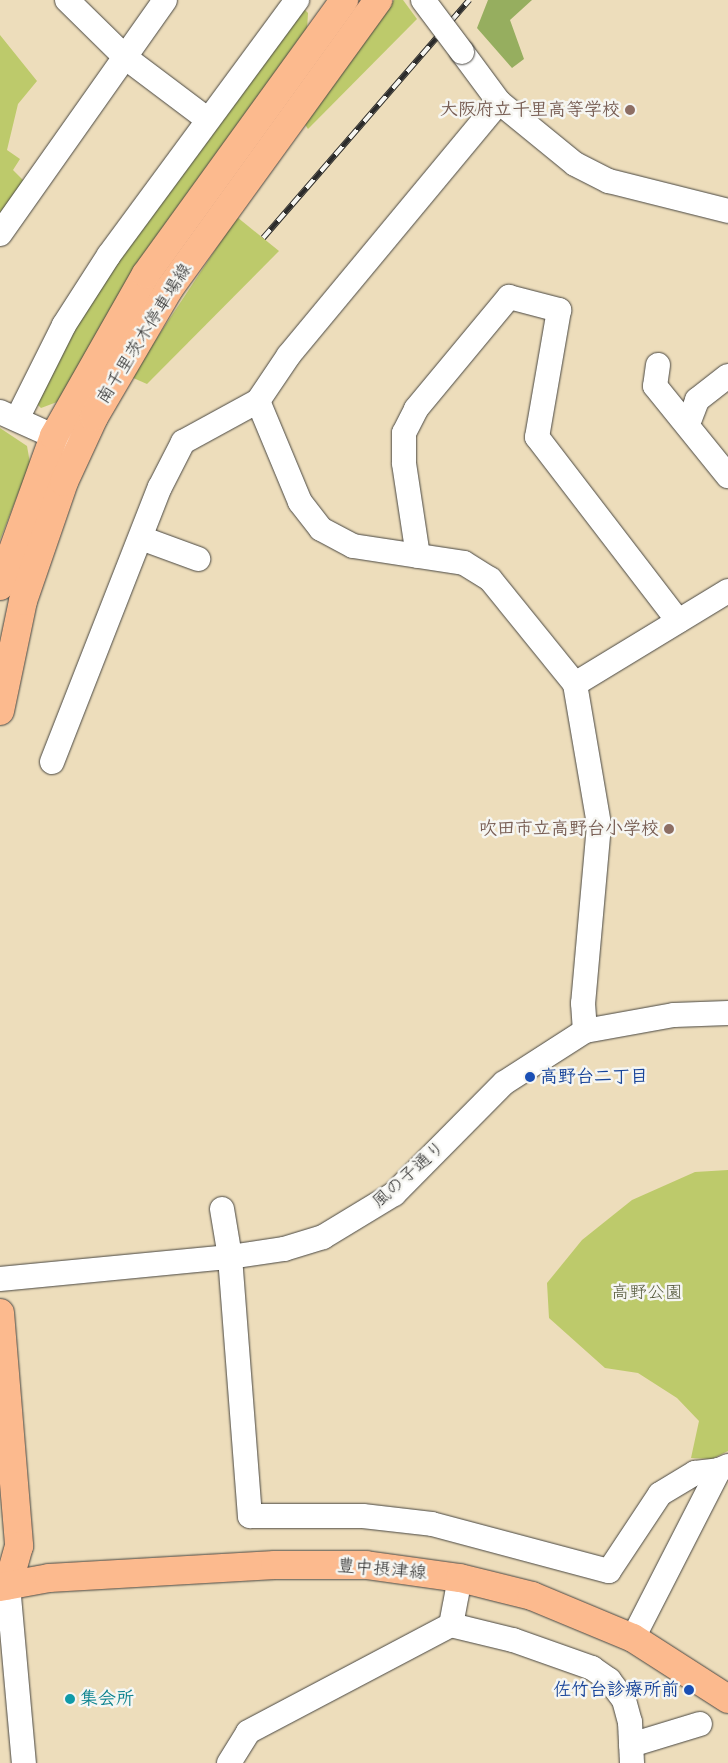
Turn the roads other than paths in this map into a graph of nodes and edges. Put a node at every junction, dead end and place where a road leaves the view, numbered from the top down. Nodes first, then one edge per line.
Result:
1 (67, 0) edge
2 (166, 0) edge
3 (297, 0) edge
4 (423, 0) edge
5 (340, 1) edge
6 (371, 10) edge
7 (126, 58) junction
8 (499, 102) junction
9 (207, 119) junction
10 (728, 211) edge
11 (0, 234) edge
12 (658, 365) dead end
13 (728, 376) edge
14 (258, 401) junction
15 (8, 415) edge
16 (688, 424) junction
17 (54, 436) junction
18 (79, 447) junction
19 (728, 476) edge
20 (140, 538) junction
21 (418, 556) junction
22 (198, 559) dead end
23 (0, 586) edge
24 (728, 590) edge
25 (678, 621) junction
26 (575, 684) junction
27 (0, 711) edge
28 (52, 762) dead end
29 (728, 1013) edge
30 (585, 1031) junction
31 (222, 1209) dead end
32 (230, 1257) junction
33 (0, 1279) edge
34 (0, 1313) edge
35 (724, 1468) edge
36 (0, 1558) edge
37 (460, 1578) junction
38 (3, 1585) edge
39 (451, 1625) junction
40 (633, 1638) junction
41 (728, 1699) edge
42 (8, 1700) edge
43 (700, 1724) dead end
44 (632, 1754) edge
45 (24, 1763) edge
46 (228, 1763) edge

1 - 7 street
2 - 7 street
3 - 9 street
4 - 8 street, bridge
5 - 6 street
5 - 17 main road, 南千里茨木停車場線
6 - 18 main road, 南千里茨木停車場線
7 - 9 street
7 - 11 street
8 - 10 street
8 - 14 street
9 - 15 street
12 - 16 street
13 - 16 street
14 - 20 street
14 - 21 street
15 - 17 street
16 - 19 street
17 - 18 street
17 - 23 main road, 南千里茨木停車場線
18 - 27 main road, 南千里茨木停車場線
20 - 22 street
20 - 28 street
21 - 25 street
21 - 26 street
24 - 25 street
25 - 26 street
26 - 30 street
29 - 30 street, 風の子通り
30 - 32 street, 風の子通り
31 - 32 street
32 - 33 street, 風の子通り
32 - 35 street
34 - 38 main road
35 - 40 street
36 - 38 main road
37 - 38 main road, 豊中摂津線
37 - 39 street
37 - 40 main road, 豊中摂津線
38 - 42 street
39 - 44 street
39 - 46 street
40 - 41 main road, 豊中摂津線
42 - 45 street
43 - 44 street

